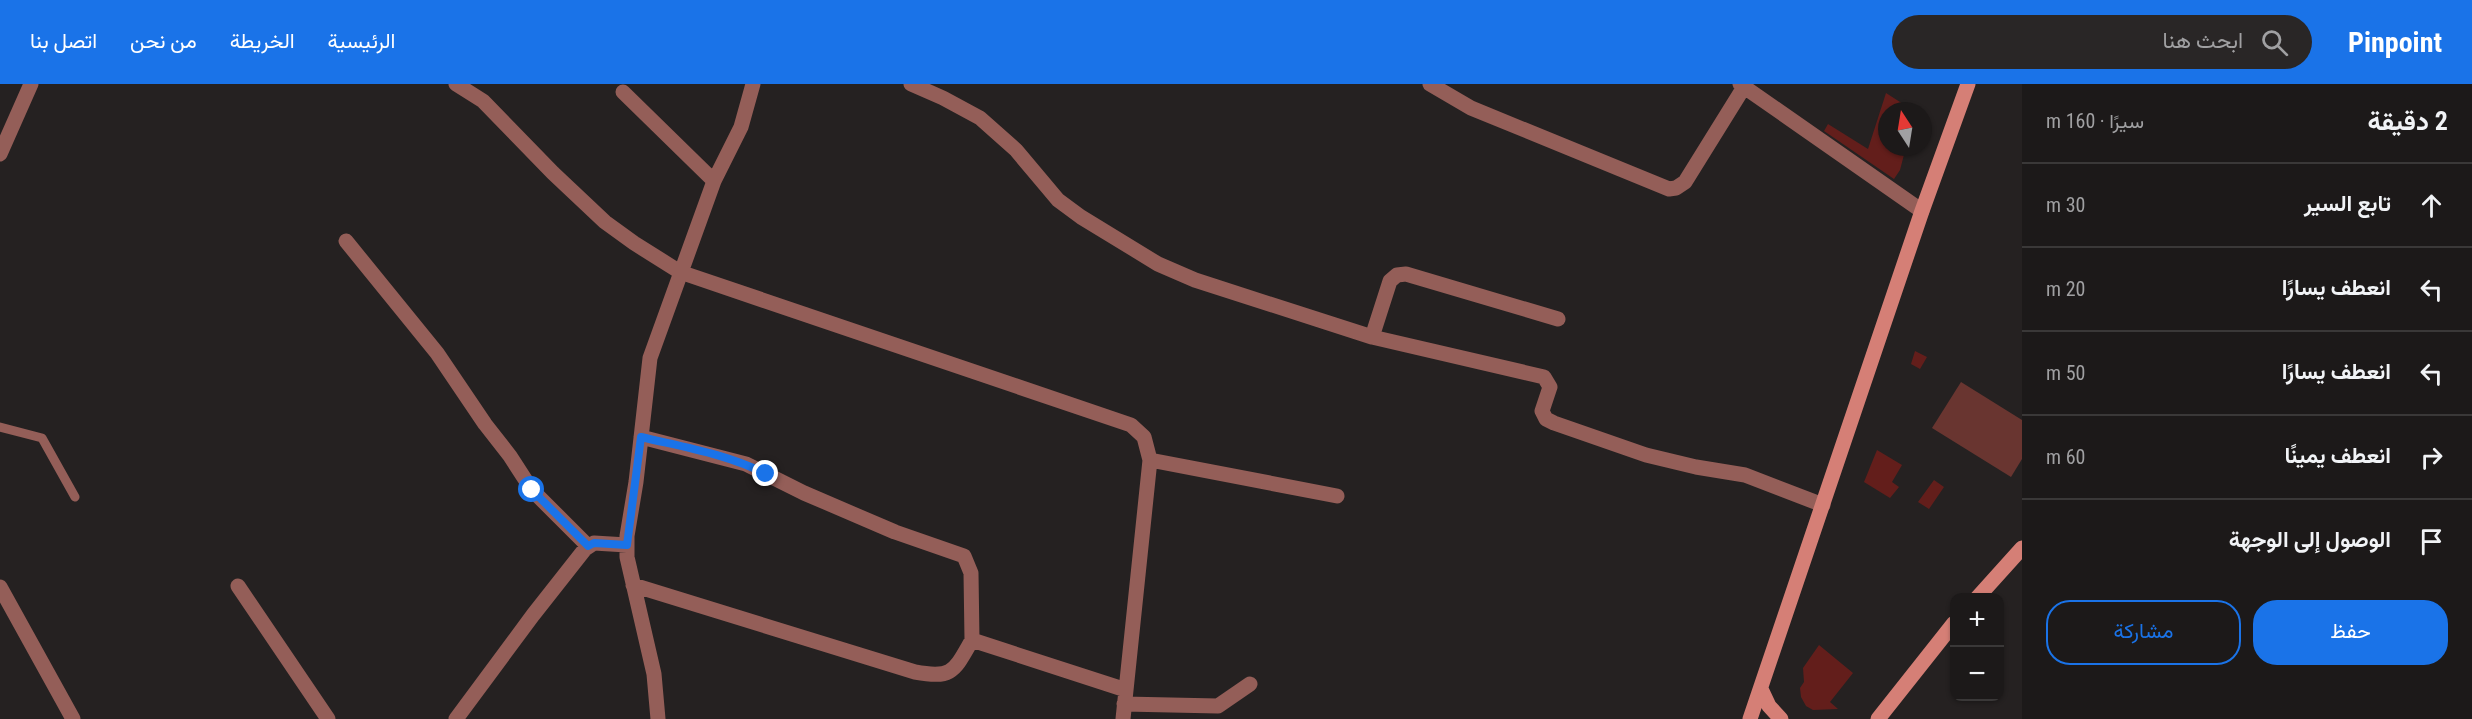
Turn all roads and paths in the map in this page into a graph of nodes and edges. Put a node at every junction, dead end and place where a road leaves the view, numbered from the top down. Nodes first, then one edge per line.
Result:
1 (31, 84) edge
2 (456, 84) edge
3 (753, 84) edge
4 (911, 84) edge
5 (1430, 84) edge
6 (1968, 84) edge
7 (1742, 86) edge
8 (623, 92) dead end
9 (0, 154) edge
10 (714, 182) junction
11 (1922, 211) junction
12 (346, 240) dead end
13 (680, 272) junction
14 (1558, 319) dead end
15 (1372, 337) junction
16 (0, 427) edge
17 (641, 437) junction
18 (1150, 460) junction
19 (75, 496) dead end
20 (1337, 496) dead end
21 (1823, 506) junction
22 (627, 545) junction
23 (588, 546) junction
24 (2022, 548) edge
25 (633, 585) junction
26 (238, 586) dead end
27 (0, 587) edge
28 (1981, 593) edge
29 (1950, 628) edge
30 (972, 640) junction
31 (1250, 684) dead end
32 (1761, 689) junction
33 (1124, 704) edge
34 (74, 719) edge
35 (328, 719) edge
36 (456, 719) edge
37 (658, 719) edge
38 (1750, 719) edge
39 (1781, 719) edge
40 (1878, 719) edge

1 - 9 street
2 - 13 street
3 - 10 street
4 - 15 street
5 - 7 street
6 - 11 main road
7 - 11 street
8 - 10 street
10 - 13 street
11 - 21 main road
12 - 23 street
13 - 17 street
13 - 18 street
14 - 15 street
15 - 21 street
16 - 19 lane
17 - 22 street
17 - 30 street
18 - 20 street
18 - 33 street
21 - 32 main road
22 - 23 street
22 - 25 street
23 - 36 street
24 - 28 main road
25 - 30 street
25 - 37 street
26 - 35 street
27 - 34 street
29 - 40 main road
30 - 33 street
31 - 33 street
32 - 38 main road
32 - 39 main road

